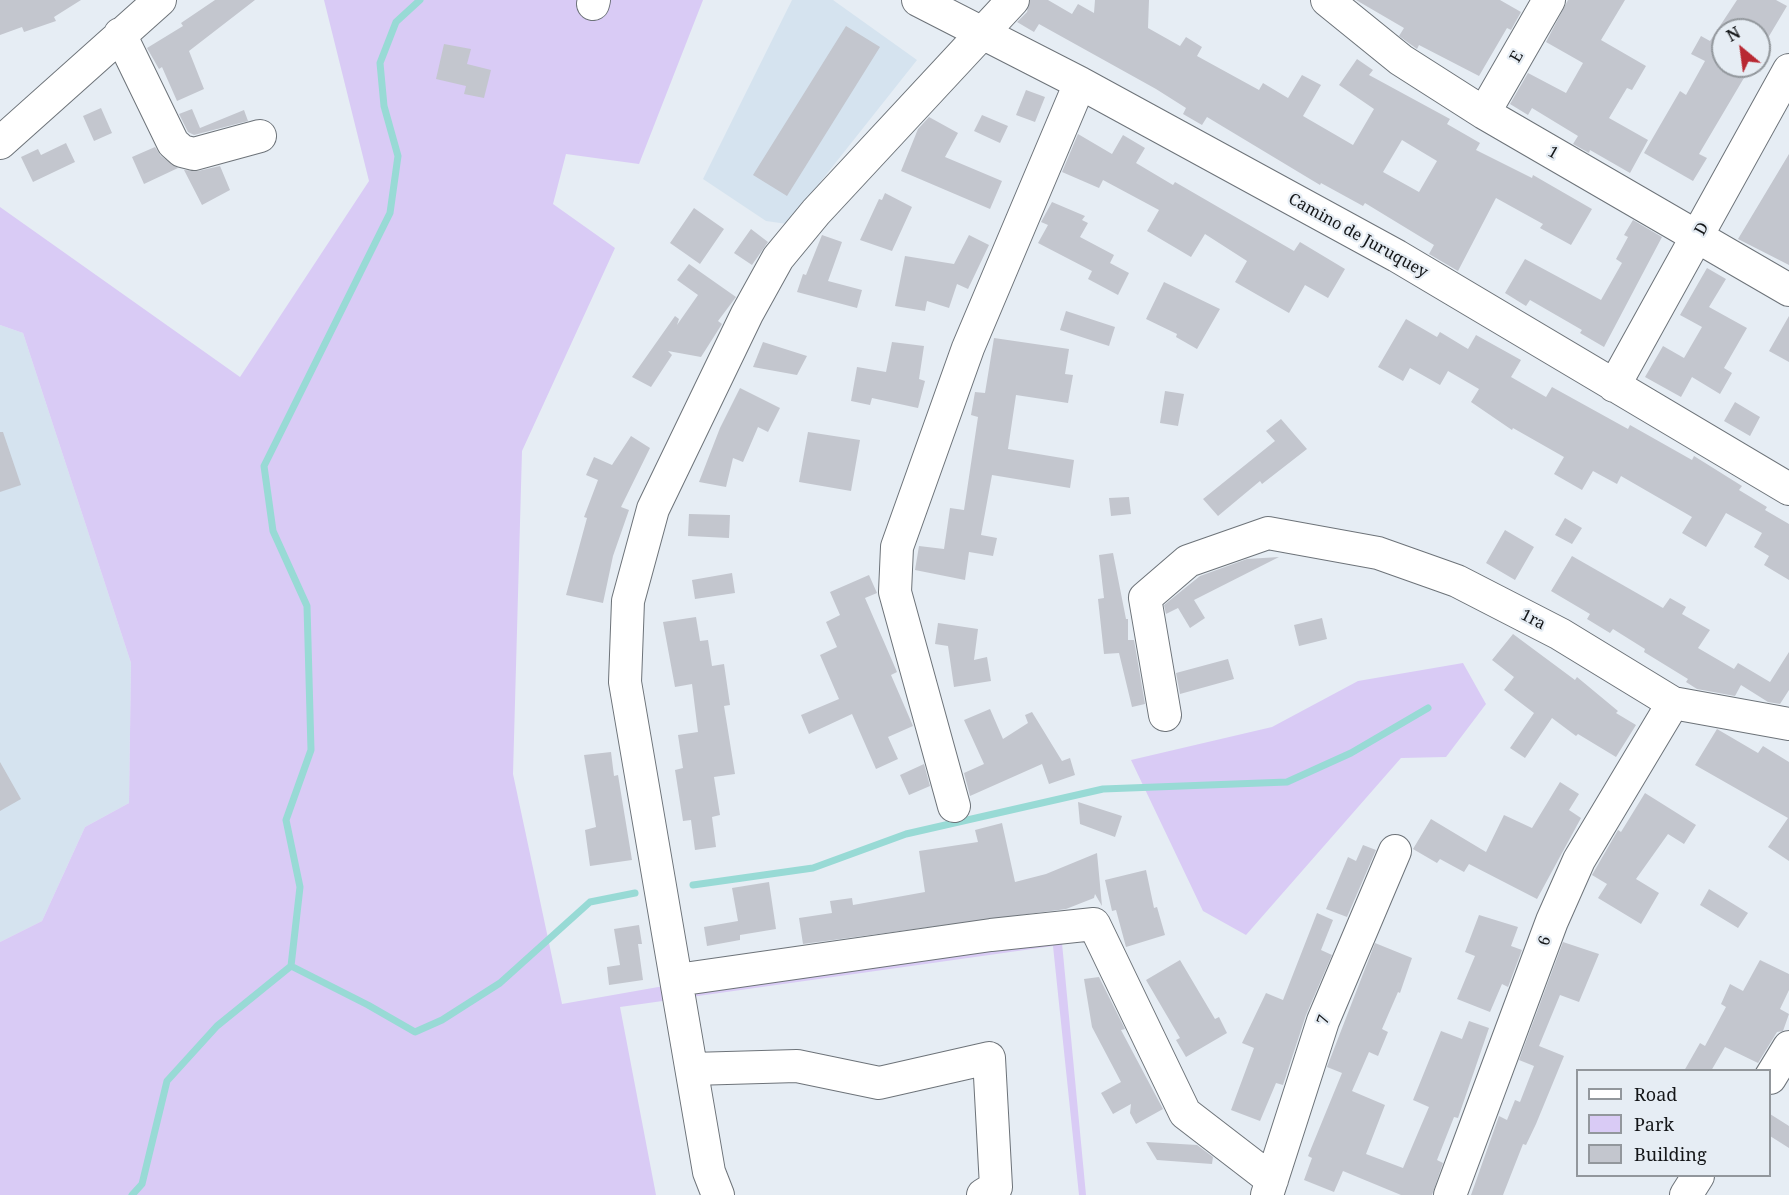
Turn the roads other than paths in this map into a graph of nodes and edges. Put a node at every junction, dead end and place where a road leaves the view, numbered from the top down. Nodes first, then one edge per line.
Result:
1 (160, 0) edge
2 (918, 0) edge
3 (1013, 0) edge
4 (1549, 0) edge
5 (1332, 1) edge
6 (981, 33) junction
7 (120, 34) junction
8 (1789, 69) edge
9 (1080, 83) junction
10 (1484, 113) junction
11 (260, 136) dead end
12 (0, 143) edge
13 (1698, 237) junction
14 (1789, 290) edge
15 (1614, 386) junction
16 (1789, 489) edge
17 (1673, 703) junction
18 (1165, 715) dead end
19 (1789, 724) edge
20 (954, 806) dead end
21 (1395, 851) dead end
22 (677, 980) junction
23 (1789, 1047) edge
24 (692, 1070) junction
25 (1771, 1076) edge
26 (1697, 1177) edge
27 (1269, 1188) edge
28 (718, 1195) edge
29 (983, 1195) edge
30 (1450, 1195) edge
31 (1686, 1195) edge

1 - 7 street
2 - 6 street, Camino de Juruquey
3 - 6 street
4 - 10 street, E
5 - 10 street, 1
6 - 9 street, Camino de Juruquey
6 - 22 street
7 - 11 street
7 - 12 street
8 - 13 street, D
9 - 15 street, Camino de Juruquey
9 - 20 street
10 - 13 street, 1
13 - 14 street, 1
13 - 15 street, D
15 - 16 street, Camino de Juruquey
17 - 18 street, 1ra
17 - 19 street, 1ra
17 - 30 street, 6
21 - 27 street, 7
22 - 24 street
22 - 27 street
23 - 25 street
24 - 28 street
24 - 29 street
26 - 31 street

